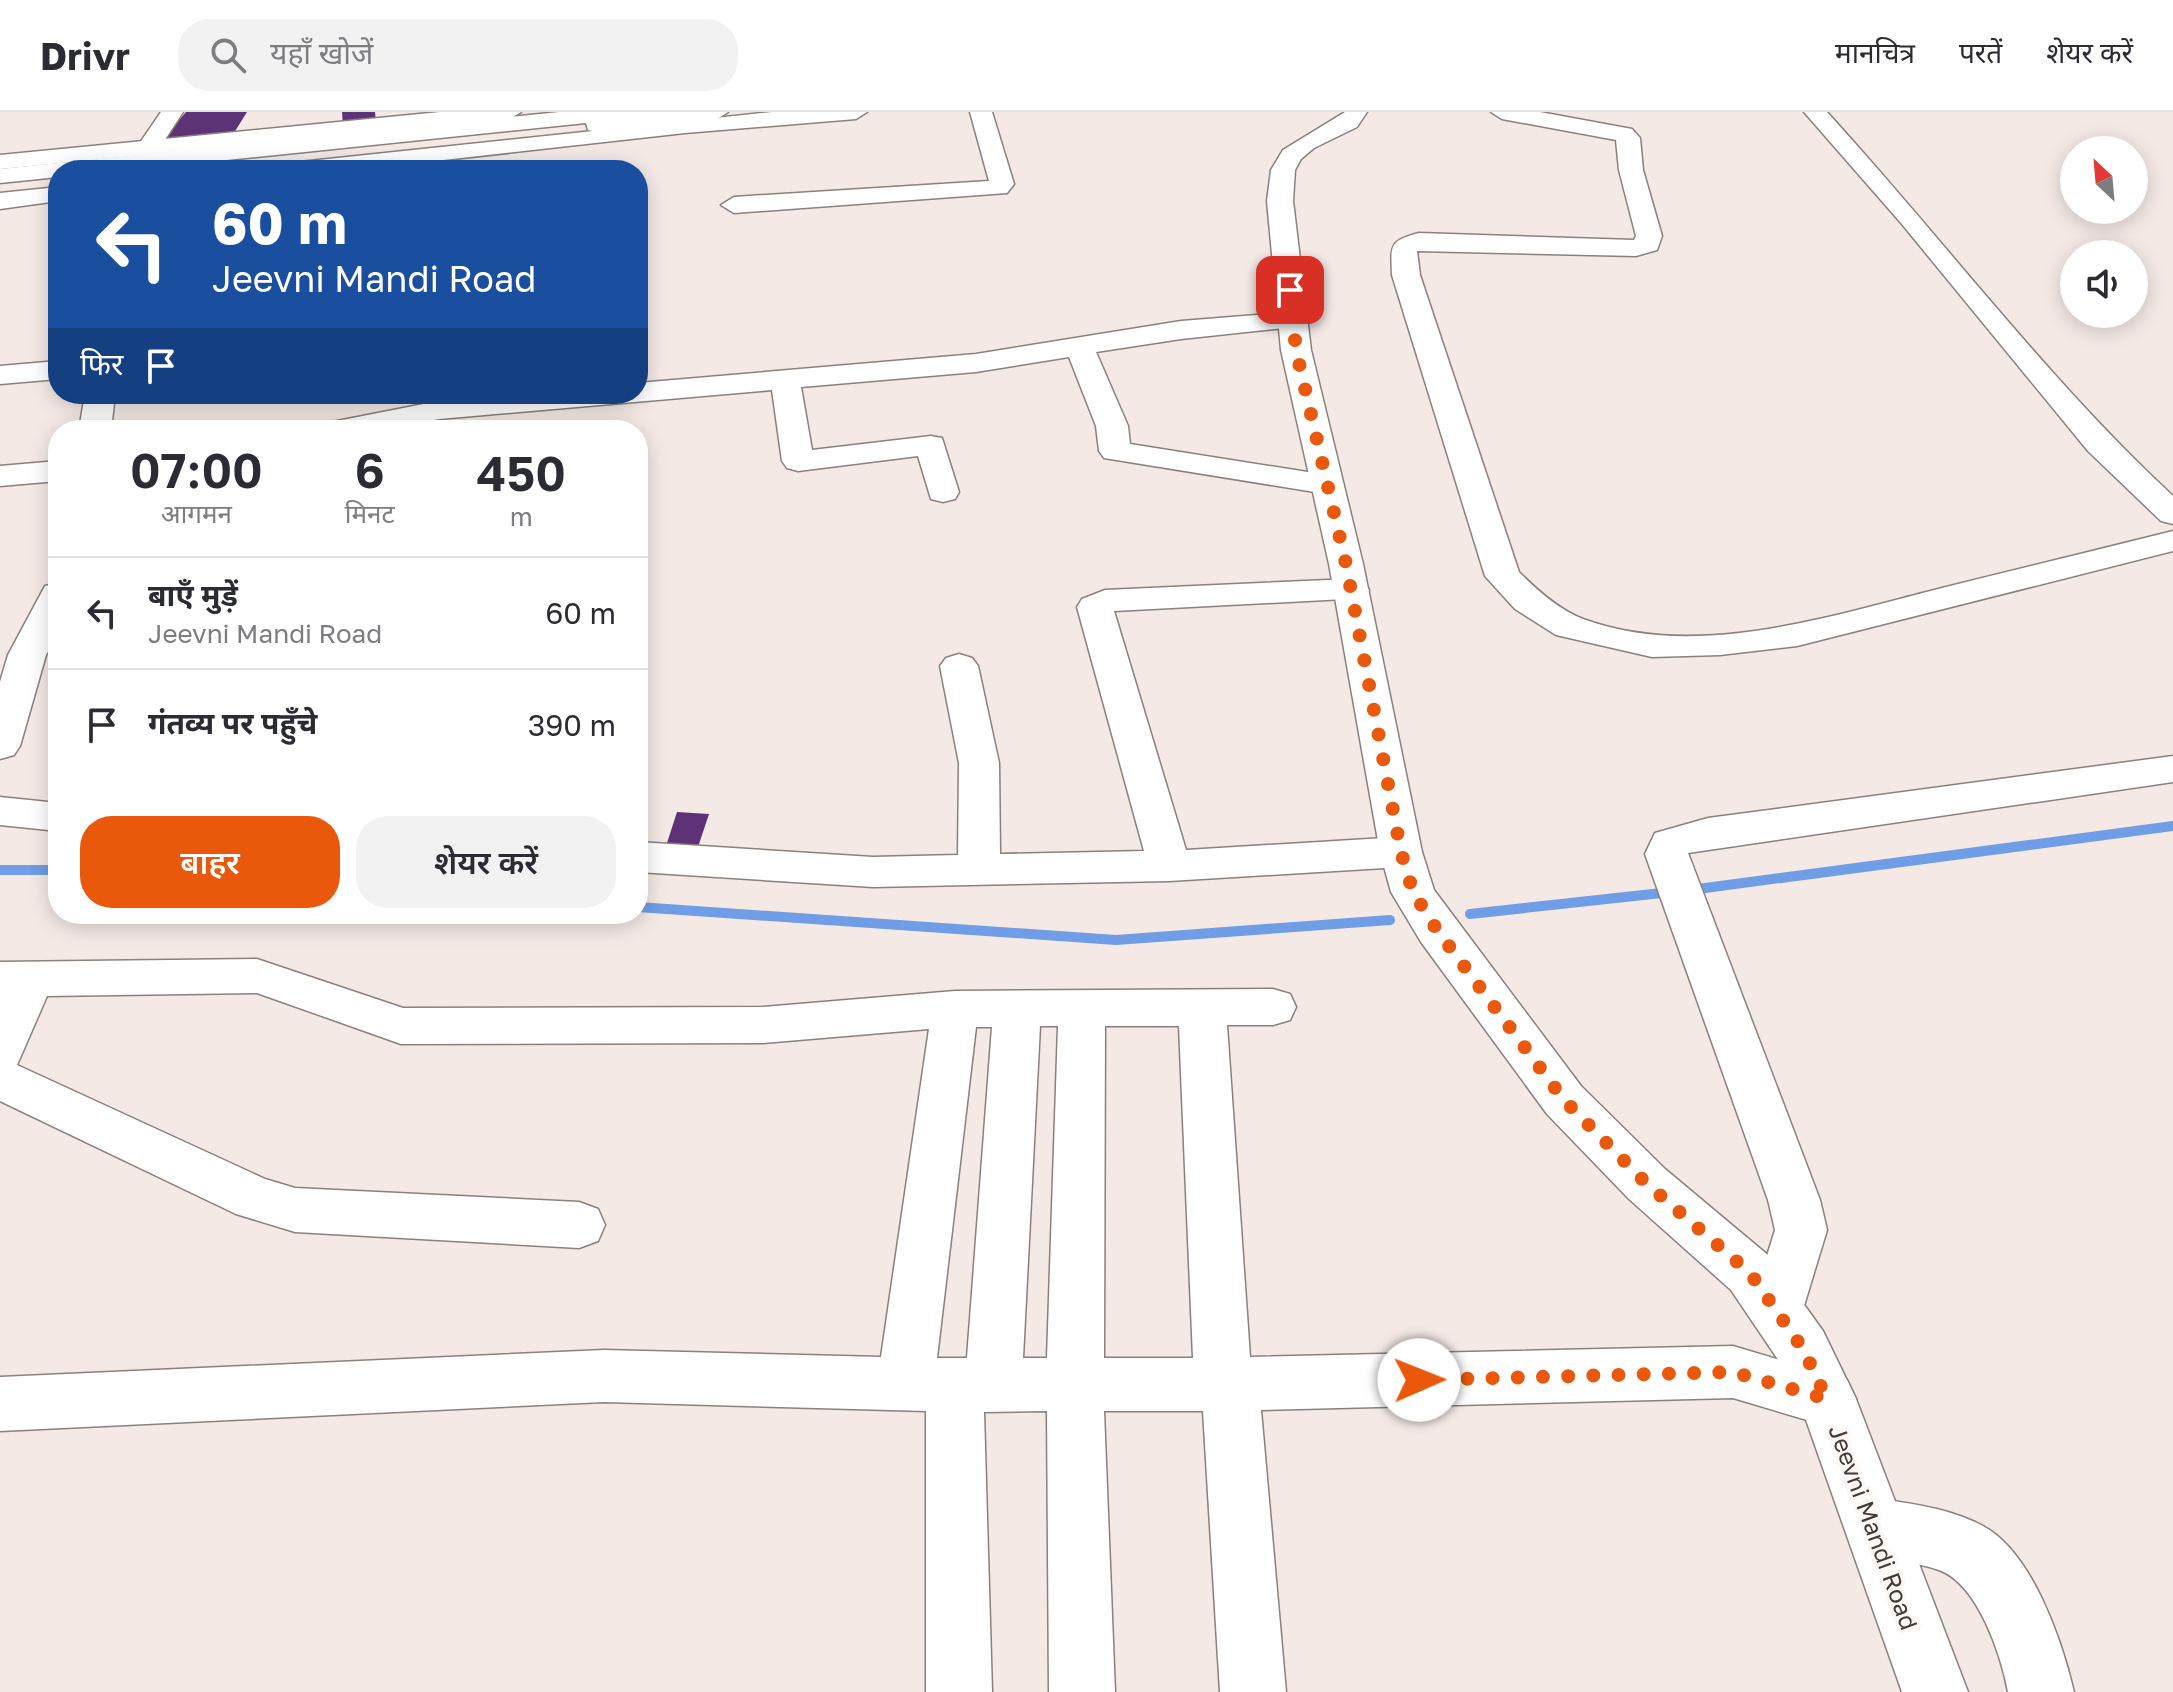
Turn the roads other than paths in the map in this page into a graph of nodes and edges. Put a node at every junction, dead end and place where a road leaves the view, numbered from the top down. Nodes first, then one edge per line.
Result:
1 (172, 112) edge
2 (510, 112) edge
3 (626, 112) edge
4 (717, 112) edge
5 (856, 112) edge
6 (981, 112) edge
7 (1356, 112) edge
8 (1502, 112) edge
9 (1815, 112) edge
10 (585, 116) junction
11 (463, 117) junction
12 (1315, 128) edge
13 (149, 147) junction
14 (94, 160) edge
15 (156, 160) edge
16 (259, 160) edge
17 (380, 160) edge
18 (0, 165) edge
19 (48, 167) edge
20 (48, 171) edge
21 (48, 172) edge
22 (0, 176) edge
23 (0, 187) edge
24 (48, 195) edge
25 (0, 201) edge
26 (734, 205) dead end
27 (1293, 320) junction
28 (1079, 346) junction
29 (48, 371) edge
30 (0, 375) edge
31 (785, 379) junction
32 (648, 391) edge
33 (546, 404) edge
34 (427, 420) edge
35 (48, 472) edge
36 (0, 476) edge
37 (1327, 484) junction
38 (943, 492) dead end
39 (2173, 514) edge
40 (2173, 541) edge
41 (1351, 590) junction
42 (48, 610) edge
43 (959, 666) dead end
44 (11, 671) edge
45 (0, 746) edge
46 (2173, 769) edge
47 (0, 811) edge
48 (48, 816) edge
49 (1401, 852) junction
50 (648, 858) edge
51 (1169, 866) junction
52 (979, 870) junction
53 (16, 979) edge
54 (1273, 1007) dead end
55 (1017, 1008) junction
56 (1202, 1008) junction
57 (955, 1009) junction
58 (1082, 1009) junction
59 (0, 1052) edge
60 (0, 1079) edge
61 (579, 1225) dead end
62 (1778, 1311) junction
63 (1226, 1384) junction
64 (951, 1385) junction
65 (1075, 1385) junction
66 (1827, 1399) junction
67 (0, 1404) edge
68 (1875, 1528) junction
69 (959, 1692) edge
70 (1082, 1692) edge
71 (1253, 1692) edge
72 (1935, 1692) edge
73 (2041, 1692) edge

1 - 13 main road
2 - 11 main road
3 - 10 main road
4 - 16 main road
5 - 17 main road
6 - 26 main road
7 - 12 main road, Jeevni Mandi Road
8 - 40 main road
9 - 39 main road
10 - 11 main road
10 - 15 main road
11 - 13 main road
12 - 27 main road, Jeevni Mandi Road
13 - 14 main road
18 - 19 main road
20 - 22 main road
21 - 23 main road
24 - 25 main road
27 - 28 main road
27 - 37 main road, Jeevni Mandi Road
28 - 31 main road
28 - 37 main road
29 - 30 main road
31 - 32 main road
31 - 38 main road
33 - 34 main road
35 - 36 main road
37 - 41 main road, Jeevni Mandi Road
41 - 49 main road, Jeevni Mandi Road
41 - 51 main road
42 - 44 main road
43 - 52 main road
44 - 45 main road
46 - 62 main road
47 - 48 main road
49 - 51 main road
49 - 62 main road, Jeevni Mandi Road
50 - 52 main road
51 - 52 main road
53 - 57 main road
53 - 59 main road
54 - 56 main road
55 - 57 main road
55 - 58 main road
55 - 64 main road
56 - 58 main road
56 - 63 main road
57 - 64 main road
58 - 65 main road
60 - 61 main road
62 - 66 main road, Jeevni Mandi Road
63 - 65 main road
63 - 66 main road
63 - 71 main road
64 - 65 main road
64 - 67 main road
64 - 69 main road
65 - 70 main road
66 - 68 main road, Jeevni Mandi Road
68 - 72 main road, Jeevni Mandi Road
68 - 73 main road

